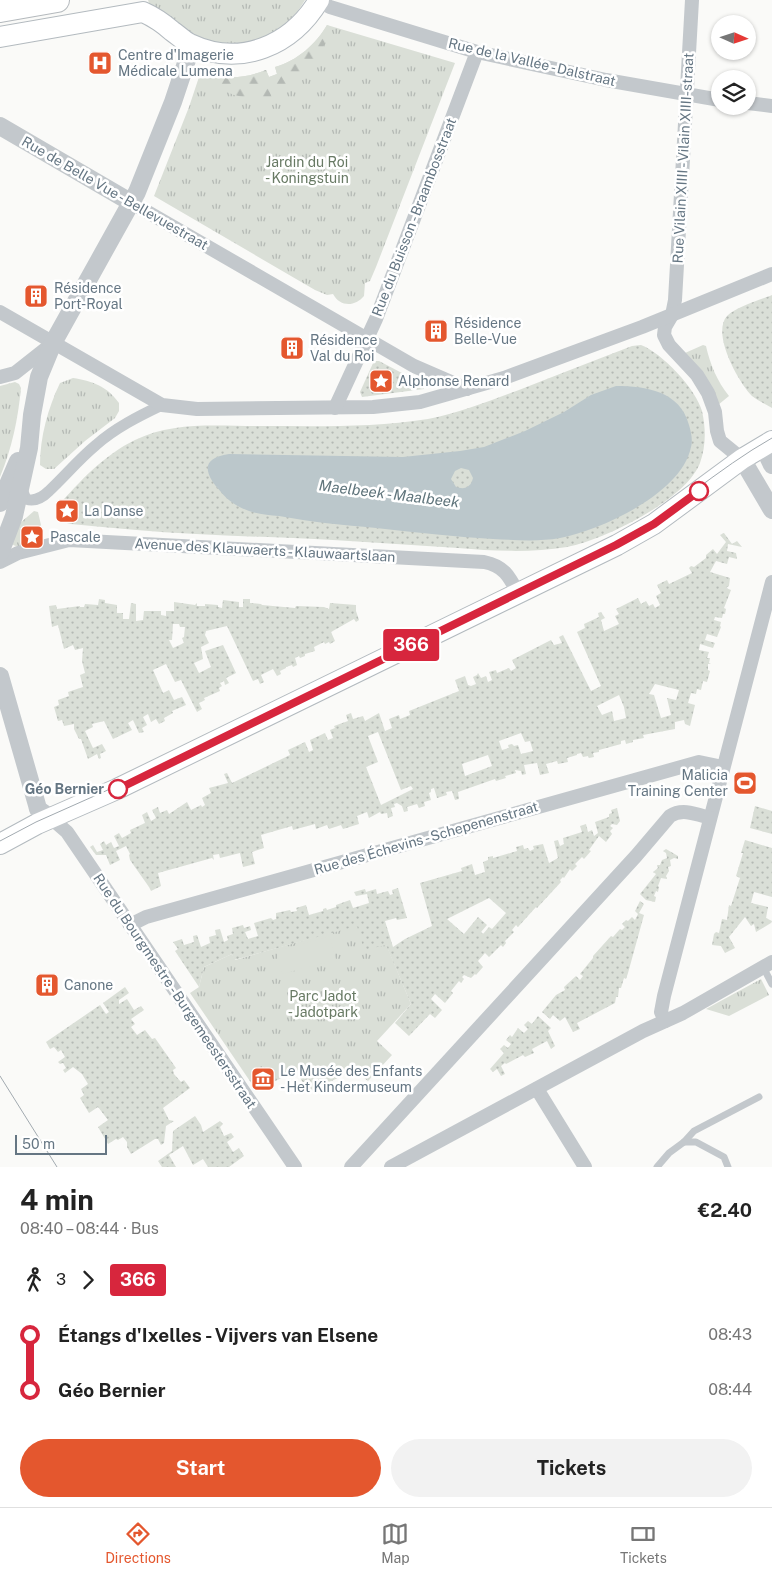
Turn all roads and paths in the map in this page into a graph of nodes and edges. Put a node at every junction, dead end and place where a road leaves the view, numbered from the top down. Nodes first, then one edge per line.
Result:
1 (57, 0) edge
2 (318, 0) edge
3 (692, 0) edge
4 (142, 6) edge
5 (0, 10) edge
6 (0, 37) edge
7 (189, 44) junction
8 (477, 52) junction
9 (686, 94) junction
10 (711, 98) edge
11 (756, 104) edge
12 (772, 106) edge
13 (0, 126) edge
14 (132, 203) junction
15 (772, 274) edge
16 (0, 312) edge
17 (672, 315) junction
18 (368, 339) junction
19 (53, 343) junction
20 (0, 377) edge
21 (467, 389) junction
22 (162, 405) junction
23 (335, 408) junction
24 (32, 415) junction
25 (768, 443) edge
26 (742, 459) junction
27 (772, 465) edge
28 (21, 485) junction
29 (0, 504) edge
30 (772, 510) edge
31 (7, 521) edge
32 (0, 553) edge
33 (0, 562) edge
34 (772, 582) edge
35 (518, 593) junction
36 (0, 676) edge
37 (723, 767) junction
38 (710, 818) junction
39 (52, 819) junction
40 (0, 844) edge
41 (130, 925) junction
42 (768, 965) edge
43 (772, 984) edge
44 (665, 1021) junction
45 (536, 1089) junction
46 (759, 1097) dead end
47 (684, 1142) junction
48 (295, 1167) edge
49 (351, 1167) edge
50 (392, 1167) edge
51 (585, 1167) edge
52 (657, 1167) edge
53 (728, 1167) edge

1 - 5 highway
2 - 7 main road
2 - 8 street, Rue de la Vallée - Dalstraat
3 - 9 street, Rue Vilain XIIII - Vilain XIIII-straat
4 - 6 main road
4 - 7 main road
7 - 14 street
8 - 9 street, Rue de la Vallée - Dalstraat
8 - 18 street, Rue du Buisson - Braambosstraat
9 - 10 street, Rue de la Vallée - Dalstraat
9 - 17 street, Rue Vilain XIIII - Vilain XIIII-straat
11 - 12 street
13 - 14 street, Rue de Belle Vue - Bellevuestraat
14 - 18 street, Rue de Belle Vue - Bellevuestraat
14 - 19 street
15 - 17 street
16 - 19 street
17 - 21 street
17 - 26 street, Rue Vilain XIIII - Vilain XIIII-straat
18 - 21 street, Rue de Belle Vue - Bellevuestraat
18 - 23 street, Rue du Buisson - Braambosstraat
19 - 20 street
19 - 22 street
19 - 24 street
21 - 23 street
22 - 23 street
22 - 28 street
24 - 28 street
24 - 29 street
25 - 26 main road
25 - 27 street
26 - 30 street
26 - 35 main road
28 - 31 street
31 - 32 street
33 - 35 street, Avenue des Klauwaerts - Klauwaartslaan
34 - 37 street
35 - 39 main road
36 - 39 street
37 - 38 street
37 - 41 street, Rue des Échevins - Schepenenstraat
38 - 44 street
38 - 49 street
39 - 40 main road
39 - 41 street, Rue du Bourgmestre - Burgemeestersstraat
41 - 48 street, Rue du Bourgmestre - Burgemeestersstraat
42 - 43 lane
42 - 44 street
44 - 45 street
45 - 50 street
45 - 51 street
46 - 47 lane
47 - 52 lane
47 - 53 lane

